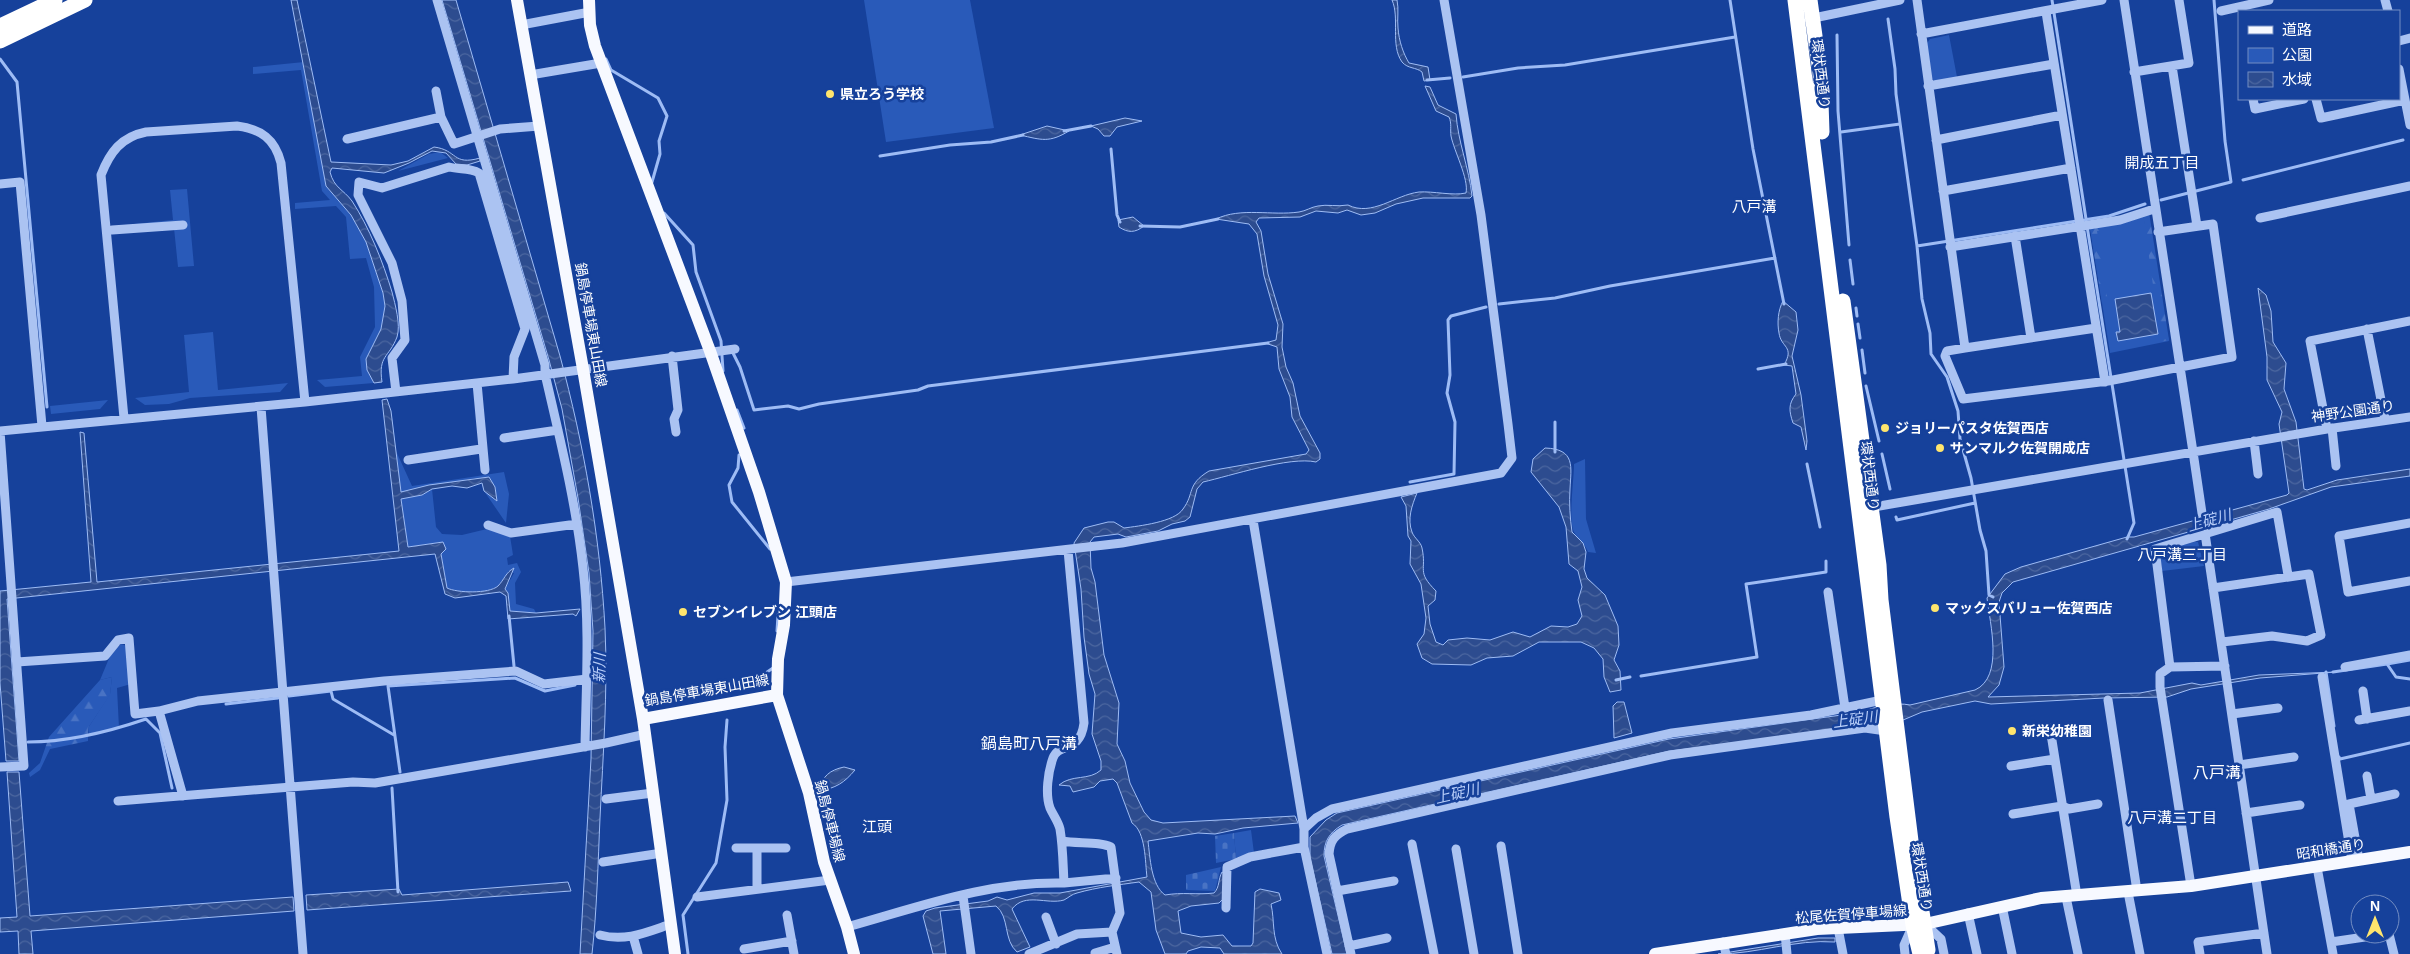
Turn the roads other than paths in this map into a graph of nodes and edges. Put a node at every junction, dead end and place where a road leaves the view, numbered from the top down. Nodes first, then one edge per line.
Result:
1 (55, 0) edge
2 (84, 0) edge
3 (436, 0) edge
4 (517, 0) edge
5 (1444, 0) edge
6 (1795, 0) edge
7 (1810, 0) edge
8 (1900, 0) edge
9 (1917, 0) edge
10 (2102, 0) edge
11 (2124, 0) edge
12 (2179, 0) edge
13 (2269, 0) edge
14 (589, 6) edge
15 (2221, 10) dead end
16 (2051, 11) junction
17 (1805, 19) junction
18 (521, 25) junction
19 (0, 26) edge
20 (1921, 34) junction
21 (0, 41) edge
22 (601, 63) junction
23 (2054, 64) junction
24 (2172, 66) junction
25 (2134, 72) junction
26 (2400, 74) edge
27 (530, 75) junction
28 (1928, 86) junction
29 (436, 91) dead end
30 (2253, 100) edge
31 (2299, 100) edge
32 (2316, 100) edge
33 (2405, 100) junction
34 (2062, 115) junction
35 (441, 117) junction
36 (2410, 125) edge
37 (540, 126) junction
38 (478, 136) junction
39 (347, 139) dead end
40 (1936, 140) junction
41 (2071, 168) junction
42 (0, 184) edge
43 (2408, 187) edge
44 (1943, 191) junction
45 (2154, 209) junction
46 (2260, 218) dead end
47 (2082, 223) junction
48 (183, 225) dead end
49 (2197, 226) junction
50 (112, 230) dead end
51 (2158, 232) junction
52 (2015, 236) junction
53 (1950, 243) junction
54 (2410, 321) edge
55 (2096, 328) junction
56 (2367, 330) junction
57 (2031, 338) junction
58 (1965, 348) junction
59 (723, 349) junction
60 (672, 356) junction
61 (2179, 367) junction
62 (584, 369) junction
63 (548, 374) junction
64 (513, 379) junction
65 (2110, 381) junction
66 (477, 383) junction
67 (396, 392) junction
68 (306, 402) junction
69 (261, 406) junction
70 (2410, 417) edge
71 (124, 418) junction
72 (2385, 420) junction
73 (42, 426) junction
74 (2329, 428) junction
75 (558, 430) junction
76 (0, 431) edge
77 (676, 432) dead end
78 (504, 438) dead end
79 (2254, 441) junction
80 (481, 449) junction
81 (2194, 452) junction
82 (408, 460) dead end
83 (2336, 466) dead end
84 (485, 470) dead end
85 (2258, 474) dead end
86 (1864, 508) junction
87 (1252, 520) junction
88 (2410, 522) edge
89 (577, 524) junction
90 (488, 525) dead end
91 (2204, 532) junction
92 (1071, 549) junction
93 (2288, 575) junction
94 (2410, 581) edge
95 (786, 582) junction
96 (2213, 588) junction
97 (1828, 592) dead end
98 (2222, 642) junction
99 (2410, 656) edge
100 (17, 662) junction
101 (2225, 666) junction
102 (2170, 667) junction
103 (2345, 667) dead end
104 (2322, 677) dead end
105 (586, 679) junction
106 (284, 691) junction
107 (2363, 691) dead end
108 (777, 695) junction
109 (2108, 700) dead end
110 (1886, 704) junction
111 (1845, 708) junction
112 (2278, 708) dead end
113 (159, 711) junction
114 (2410, 711) edge
115 (2232, 714) junction
116 (643, 719) junction
117 (1889, 726) junction
118 (2050, 728) dead end
119 (646, 734) junction
120 (586, 746) junction
121 (2294, 757) dead end
122 (2055, 759) junction
123 (2239, 765) junction
124 (2011, 766) dead end
125 (0, 768) edge
126 (2367, 776) dead end
127 (290, 788) junction
128 (654, 793) junction
129 (2395, 794) dead end
130 (182, 796) junction
131 (606, 799) dead end
132 (2371, 799) junction
133 (118, 801) dead end
134 (2098, 804) dead end
135 (2300, 805) dead end
136 (2062, 806) junction
137 (2246, 813) junction
138 (2013, 814) dead end
139 (1304, 829) junction
140 (1062, 841) junction
141 (1412, 844) dead end
142 (1501, 846) dead end
143 (736, 848) dead end
144 (757, 848) junction
145 (786, 848) dead end
146 (1304, 848) junction
147 (1456, 849) dead end
148 (2410, 852) edge
149 (662, 854) junction
150 (2356, 861) junction
151 (603, 862) dead end
152 (2316, 867) junction
153 (2256, 876) junction
154 (830, 880) junction
155 (1116, 881) junction
156 (1394, 881) dead end
157 (1064, 884) junction
158 (2192, 886) junction
159 (757, 889) junction
160 (1337, 891) junction
161 (2133, 892) junction
162 (697, 896) dead end
163 (2072, 897) junction
164 (963, 898) junction
165 (2002, 906) junction
166 (1226, 908) dead end
167 (1968, 913) junction
168 (787, 915) dead end
169 (1046, 917) dead end
170 (671, 924) junction
171 (1919, 924) junction
172 (847, 926) junction
173 (1838, 928) junction
174 (1112, 932) junction
175 (2264, 933) junction
176 (600, 935) dead end
177 (633, 936) junction
178 (1387, 938) dead end
179 (2350, 939) edge
180 (792, 941) junction
181 (2331, 942) junction
182 (1056, 944) junction
183 (1786, 944) edge
184 (744, 949) dead end
185 (1725, 949) edge
186 (1924, 949) edge
187 (1350, 950) edge
188 (1699, 950) edge
189 (1116, 951) edge
190 (1095, 953) edge
191 (303, 954) edge
192 (638, 954) edge
193 (675, 954) edge
194 (794, 954) edge
195 (854, 954) edge
196 (971, 954) edge
197 (1029, 954) edge
198 (1327, 954) edge
199 (1434, 954) edge
200 (1474, 954) edge
201 (1518, 954) edge
202 (1655, 954) edge
203 (1843, 954) edge
204 (1905, 954) edge
205 (1944, 954) edge
206 (1977, 954) edge
207 (2012, 954) edge
208 (2078, 954) edge
209 (2140, 954) edge
210 (2200, 954) edge
211 (2267, 954) edge
212 (2333, 954) edge

1 - 19 highway
2 - 21 highway
3 - 38 street
4 - 18 main road, 鍋島停車場東山田線
5 - 87 street
6 - 17 highway, 環状西通り
7 - 17 highway, 環状西通り
8 - 17 street
9 - 20 street
10 - 16 street
11 - 25 street
12 - 24 street
13 - 15 street
14 - 18 street
14 - 22 main road, 鍋島停車場東山田線
16 - 20 street
16 - 23 street
17 - 86 highway, 環状西通り
18 - 27 main road, 鍋島停車場東山田線
20 - 28 street
22 - 27 street
22 - 59 main road, 鍋島停車場東山田線
23 - 28 street
23 - 34 street
24 - 25 street
24 - 49 street
25 - 45 street
26 - 33 street
27 - 37 main road, 鍋島停車場東山田線
28 - 40 street
29 - 35 street
30 - 31 street
32 - 33 street
33 - 36 street
34 - 40 street
34 - 41 street
35 - 38 street
35 - 39 street
37 - 38 street
37 - 62 main road, 鍋島停車場東山田線
38 - 63 street
40 - 44 street
41 - 44 street
41 - 47 street
42 - 73 street
43 - 46 street
44 - 53 street
45 - 47 street
45 - 51 street
47 - 52 street
47 - 55 street
48 - 50 street
49 - 51 street
49 - 61 street
51 - 61 street
52 - 53 street
52 - 57 street
53 - 58 street
54 - 56 street
55 - 57 street
55 - 65 street
56 - 72 street
56 - 74 street
57 - 58 street
58 - 65 street
59 - 60 street
59 - 95 main road, 鍋島停車場東山田線
60 - 62 street
60 - 77 street
61 - 65 street
61 - 81 street
62 - 63 street
62 - 116 main road, 鍋島停車場東山田線
63 - 64 street
63 - 75 street
64 - 66 street
64 - 67 street
66 - 67 street
66 - 80 street
67 - 68 street
68 - 69 street
68 - 71 street
69 - 71 street
69 - 106 street
70 - 72 street, 神野公園通り
71 - 73 street
72 - 74 street, 神野公園通り
73 - 76 street
74 - 79 street, 神野公園通り
74 - 83 street
75 - 78 street
75 - 89 street
76 - 100 street
79 - 81 street
79 - 85 street
80 - 82 street
80 - 84 street
81 - 86 street
81 - 91 street
86 - 110 highway, 環状西通り
87 - 92 street
87 - 139 street
88 - 94 street
89 - 90 street
89 - 105 street
91 - 93 street
91 - 96 street
91 - 102 street
92 - 95 street
92 - 140 street
93 - 96 street
93 - 98 street
95 - 108 main road, 鍋島停車場東山田線
96 - 98 street
97 - 111 street
98 - 101 street
99 - 103 street
100 - 113 street
100 - 125 street
101 - 102 street
101 - 115 street
102 - 158 street
104 - 150 street
105 - 106 street
105 - 120 street
106 - 113 street
106 - 127 street
107 - 114 street
108 - 116 main road, 鍋島停車場東山田線
108 - 154 main road, 鍋島停車場線
109 - 161 street
110 - 111 street
110 - 117 highway, 環状西通り
111 - 139 street
112 - 115 street
113 - 130 street
115 - 123 street
116 - 119 main road
117 - 160 street
117 - 171 highway, 環状西通り
118 - 122 street
119 - 120 street
119 - 128 main road
120 - 127 street
121 - 123 street
122 - 124 street
122 - 136 street
123 - 137 street
126 - 132 street
127 - 130 street
127 - 191 street
128 - 131 street
128 - 149 main road
129 - 132 street
130 - 133 street
132 - 150 street
134 - 136 street
135 - 137 street
136 - 138 street
136 - 163 street
137 - 153 street
139 - 146 street
140 - 155 street
140 - 157 street
141 - 199 street
142 - 201 street
143 - 144 street
144 - 145 street
144 - 159 street
146 - 166 street
146 - 198 street
147 - 200 street
148 - 150 main road, 昭和橋通り
149 - 151 street
149 - 170 main road
150 - 152 main road, 昭和橋通り
152 - 153 main road, 昭和橋通り
152 - 181 street
153 - 158 main road, 松尾佐賀停車場線
153 - 175 street
154 - 159 street
154 - 172 main road, 鍋島停車場線
155 - 157 street
155 - 174 street
156 - 160 street
157 - 164 street
158 - 161 main road, 松尾佐賀停車場線
159 - 162 street
160 - 187 street
161 - 163 main road, 松尾佐賀停車場線
161 - 209 street
163 - 165 main road, 松尾佐賀停車場線
163 - 208 street
164 - 172 street
164 - 196 street
165 - 167 main road, 松尾佐賀停車場線
165 - 207 street
167 - 171 main road, 松尾佐賀停車場線
167 - 206 street
168 - 180 street
169 - 182 street
170 - 177 street
170 - 193 main road
171 - 173 main road, 松尾佐賀停車場線
171 - 186 highway, 環状西通り
171 - 204 street
171 - 205 street
172 - 195 main road, 鍋島停車場線
173 - 183 main road, 松尾佐賀停車場線
173 - 203 street
174 - 182 street
174 - 189 street
175 - 210 street
175 - 211 street
176 - 177 street
177 - 192 street
178 - 187 street
179 - 181 street
180 - 184 street
180 - 194 street
181 - 212 street
182 - 197 street
183 - 185 main road, 松尾佐賀停車場線
185 - 188 main road, 松尾佐賀停車場線
188 - 202 main road, 松尾佐賀停車場線
189 - 190 street

